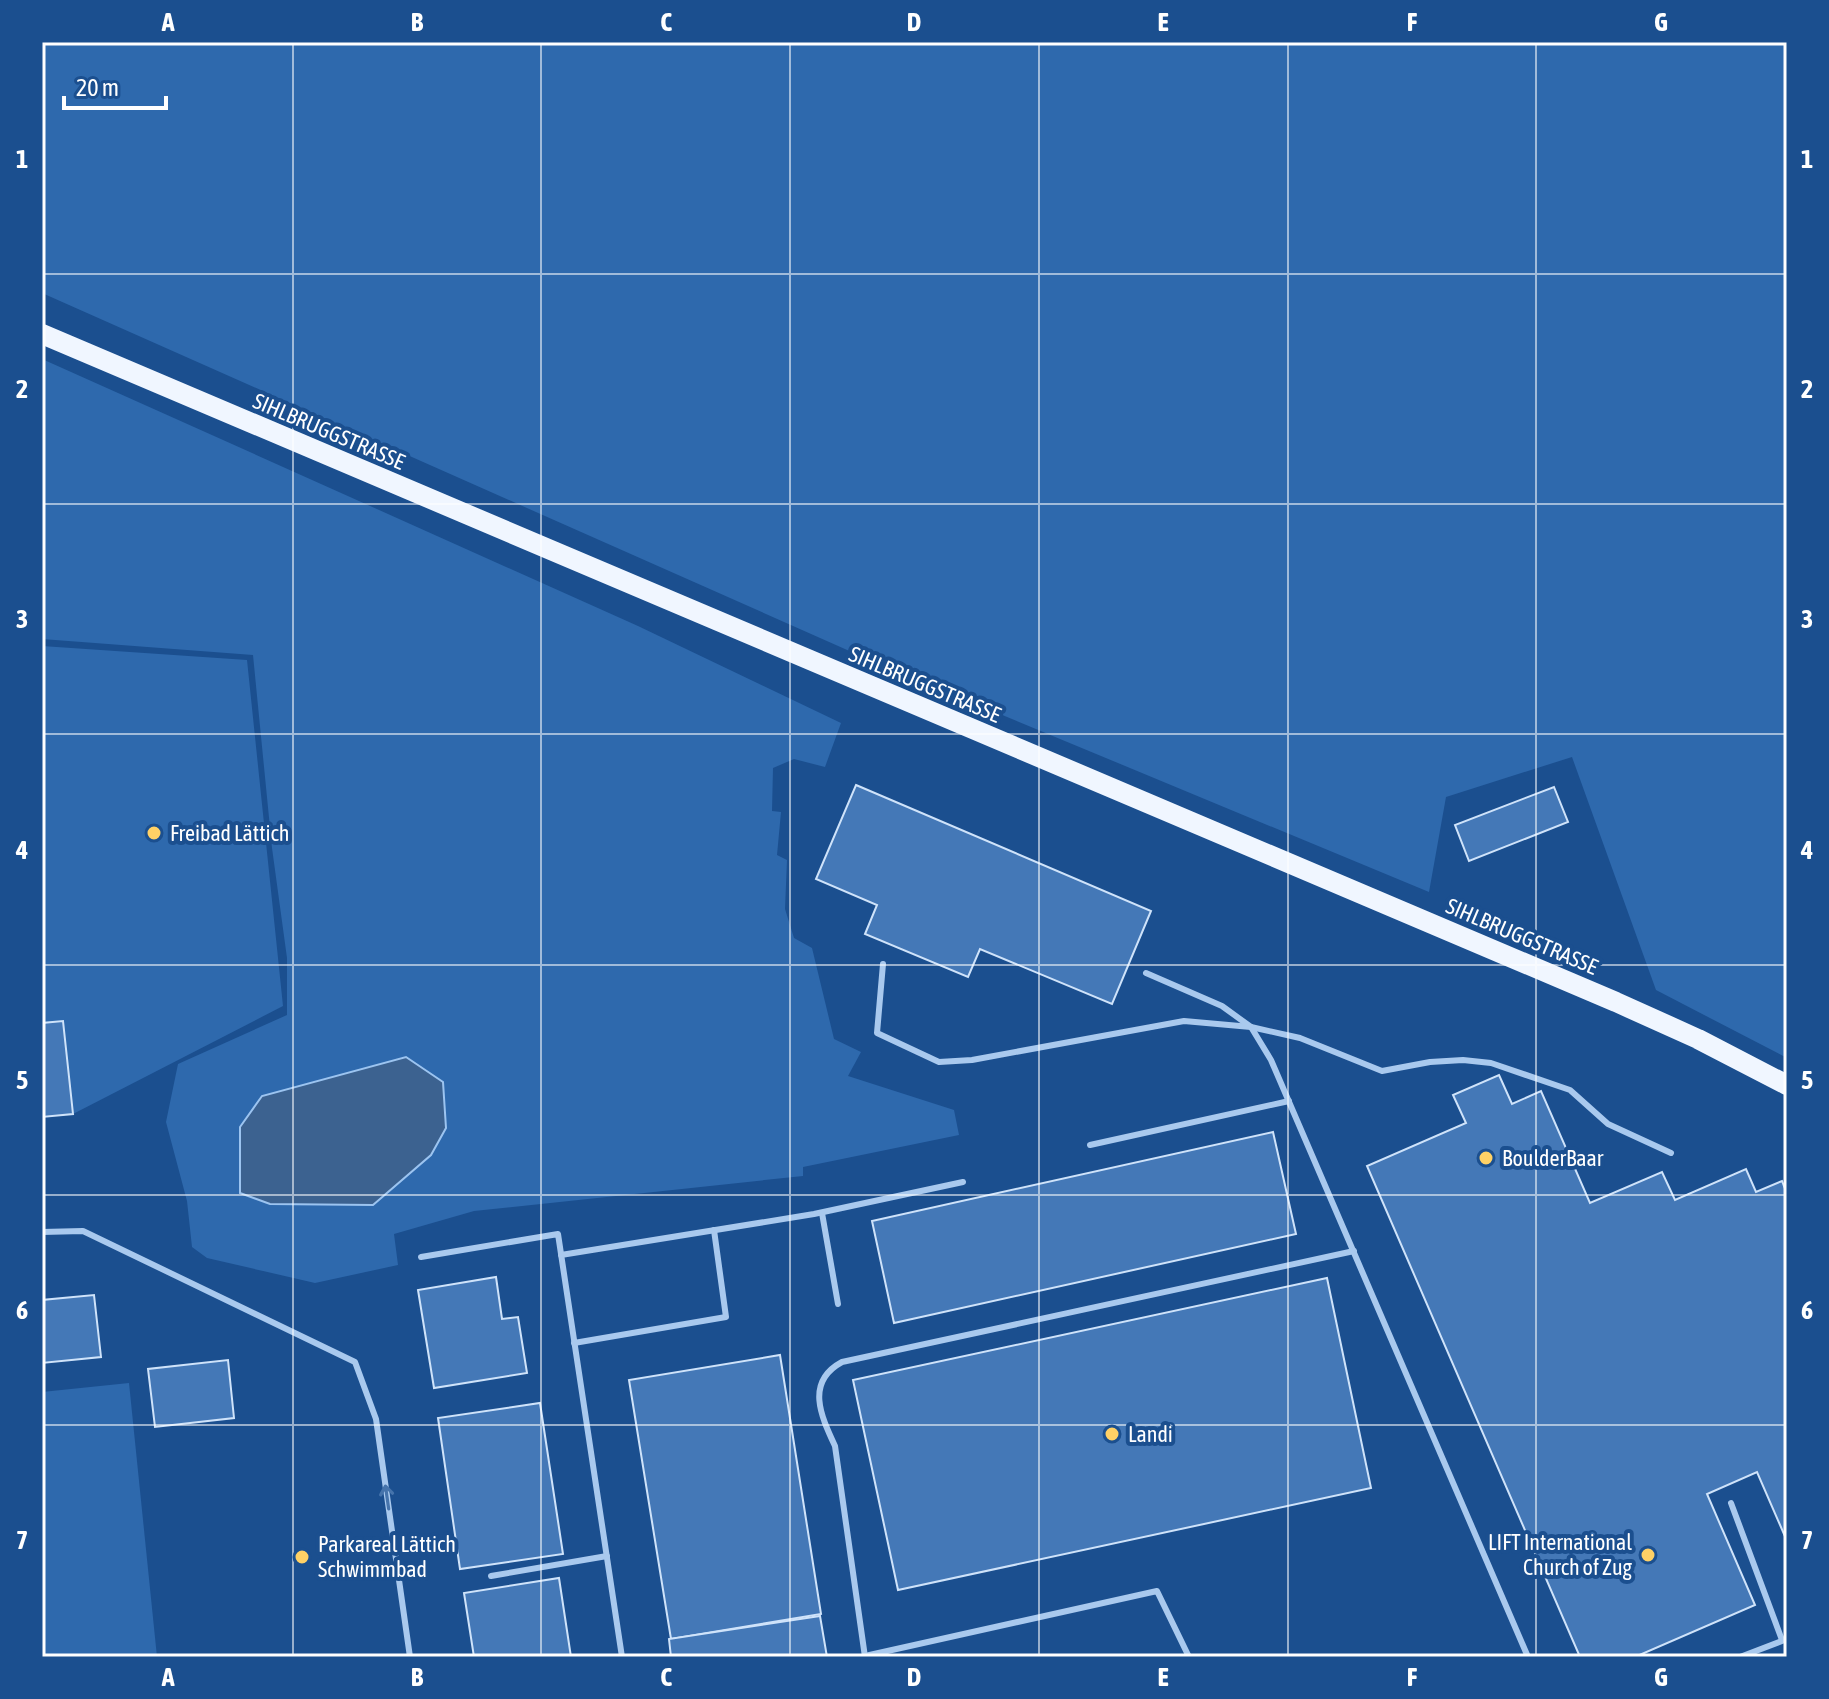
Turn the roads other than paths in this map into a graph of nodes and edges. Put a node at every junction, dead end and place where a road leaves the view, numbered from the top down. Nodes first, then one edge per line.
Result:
1 (42, 334) edge
2 (883, 964) dead end
3 (1146, 973) dead end
4 (1251, 1027) junction
5 (1787, 1085) edge
6 (1289, 1101) junction
7 (1090, 1145) dead end
8 (1671, 1153) dead end
9 (963, 1182) dead end
10 (822, 1213) junction
11 (714, 1230) junction
12 (42, 1232) edge
13 (1354, 1251) junction
14 (561, 1255) junction
15 (421, 1257) dead end
16 (838, 1304) dead end
17 (574, 1343) junction
18 (1731, 1503) dead end
19 (607, 1556) junction
20 (491, 1576) dead end
21 (1785, 1640) edge
22 (865, 1656) edge
23 (410, 1657) edge
24 (622, 1657) edge
25 (1189, 1657) edge
26 (1528, 1657) edge
27 (1740, 1657) edge

1 - 5 main road, SIHLBRUGGSTRASSE
2 - 4 lane
3 - 4 lane
4 - 6 lane
4 - 8 lane
6 - 7 lane
6 - 13 lane
9 - 10 lane
10 - 11 lane
10 - 16 lane
11 - 14 lane
11 - 17 lane
23 -> 12 lane
13 - 22 lane
13 - 26 lane
14 - 15 lane
14 - 17 lane
17 - 19 lane
18 - 21 lane
19 - 20 lane
19 - 24 lane
21 - 27 lane
22 - 25 lane

